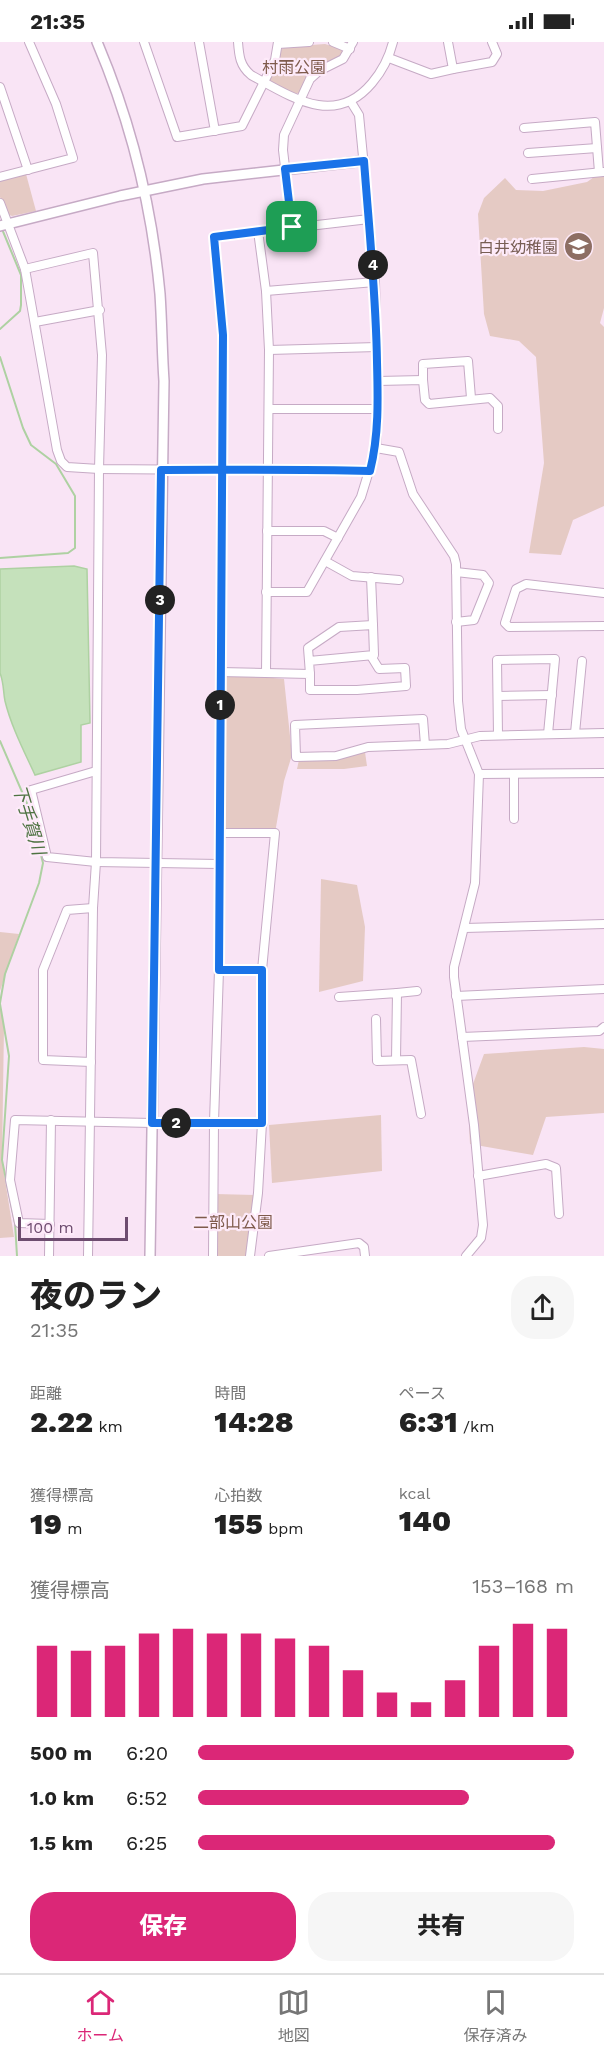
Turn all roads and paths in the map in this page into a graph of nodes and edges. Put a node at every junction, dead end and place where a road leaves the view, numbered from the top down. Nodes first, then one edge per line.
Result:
1 (29, 42) edge
2 (97, 42) edge
3 (144, 42) edge
4 (199, 42) edge
5 (238, 42) edge
6 (309, 42) edge
7 (333, 42) edge
8 (393, 42) edge
9 (448, 42) edge
10 (492, 42) edge
11 (278, 43) edge
12 (352, 46) edge
13 (389, 58) junction
14 (453, 69) junction
15 (264, 82) junction
16 (0, 87) edge
17 (300, 99) junction
18 (351, 102) junction
19 (524, 128) dead end
20 (215, 131) junction
21 (597, 148) junction
22 (528, 153) dead end
23 (364, 161) junction
24 (285, 169) junction
25 (28, 170) junction
26 (602, 172) edge
27 (0, 177) edge
28 (532, 178) dead end
29 (144, 191) junction
30 (0, 203) edge
31 (369, 219) junction
32 (5, 225) edge
33 (292, 227) junction
34 (258, 231) junction
35 (25, 269) junction
36 (375, 282) junction
37 (266, 291) junction
38 (100, 310) junction
39 (35, 322) junction
40 (377, 347) junction
41 (269, 350) junction
42 (423, 380) junction
43 (378, 381) junction
44 (471, 398) junction
45 (269, 409) junction
46 (378, 409) junction
47 (498, 429) dead end
48 (376, 448) junction
49 (99, 469) junction
50 (267, 469) junction
51 (161, 470) junction
52 (223, 470) junction
53 (370, 471) junction
54 (267, 531) junction
55 (338, 538) junction
56 (325, 561) junction
57 (456, 572) junction
58 (371, 577) junction
59 (399, 580) dead end
60 (266, 592) junction
61 (604, 593) edge
62 (456, 622) junction
63 (373, 625) junction
64 (604, 626) edge
65 (371, 656) junction
66 (582, 660) dead end
67 (309, 661) junction
68 (220, 672) junction
69 (266, 673) junction
70 (310, 674) junction
71 (498, 696) junction
72 (552, 696) junction
73 (575, 733) junction
74 (604, 733) edge
75 (548, 734) junction
76 (498, 735) junction
77 (465, 740) junction
78 (425, 745) junction
79 (96, 771) junction
80 (604, 773) edge
81 (479, 774) junction
82 (514, 774) junction
83 (514, 819) dead end
84 (219, 833) junction
85 (96, 862) junction
86 (156, 864) junction
87 (219, 864) junction
88 (93, 908) junction
89 (604, 924) edge
90 (465, 928) junction
91 (219, 970) junction
92 (262, 970) junction
93 (604, 989) edge
94 (417, 991) dead end
95 (398, 993) junction
96 (456, 996) junction
97 (339, 997) dead end
98 (376, 1019) dead end
99 (604, 1027) edge
100 (462, 1036) junction
101 (396, 1060) junction
102 (91, 1062) junction
103 (421, 1114) dead end
104 (51, 1120) junction
105 (90, 1121) junction
106 (214, 1122) junction
107 (152, 1123) junction
108 (262, 1123) junction
109 (478, 1176) junction
110 (559, 1214) dead end
111 (50, 1224) junction
112 (335, 1252) edge
113 (307, 1254) edge
114 (49, 1256) edge
115 (88, 1256) edge
116 (150, 1256) edge
117 (213, 1256) edge
118 (250, 1256) edge
119 (269, 1256) edge
120 (365, 1256) edge
121 (466, 1256) edge

1 - 25 street
2 - 29 street
3 - 20 street
4 - 20 street
5 - 15 street
6 - 11 street
7 - 12 street
8 - 13 street
9 - 14 street
10 - 14 street
11 - 15 street
12 - 17 street
13 - 14 street
13 - 18 street
15 - 17 street
15 - 20 street
16 - 25 street
17 - 18 street
17 - 24 street
18 - 23 street
19 - 21 street
21 - 22 street
21 - 26 street
23 - 24 street
23 - 31 street
24 - 29 street
24 - 33 street
25 - 27 street
26 - 28 street
29 - 32 street
29 - 51 street
30 - 32 street
31 - 33 street
31 - 36 street
32 - 35 street
33 - 34 street
34 - 37 street
34 - 52 street
35 - 38 street
35 - 39 street
36 - 37 street
36 - 40 street
37 - 41 street
38 - 39 street
38 - 49 street
39 - 49 street
40 - 41 street
40 - 43 street
41 - 45 street
42 - 43 street
42 - 44 street
42 - 44 street
43 - 46 street
44 - 47 street
45 - 46 street
45 - 50 street
46 - 48 street
48 - 53 street
48 - 57 street
49 - 51 street
49 - 79 street
50 - 52 street
50 - 53 street
50 - 54 street
51 - 52 street
51 - 86 street
52 - 68 street
53 - 55 street
54 - 55 street
54 - 60 street
55 - 56 street
56 - 58 street
56 - 60 street
57 - 62 street
57 - 62 street
58 - 59 street
58 - 63 street
60 - 69 street
61 - 64 street
62 - 77 street
63 - 65 street
63 - 67 street
65 - 67 street
65 - 70 street
66 - 73 street
67 - 70 street
68 - 69 street
68 - 84 street
69 - 70 street
71 - 72 street
71 - 72 street
71 - 76 street
72 - 75 street
73 - 74 street
73 - 75 street
75 - 76 street
76 - 77 street
77 - 78 street
77 - 81 street
78 - 78 street
79 - 85 street
79 - 85 street
80 - 82 street
81 - 82 street
81 - 90 street
82 - 83 street
84 - 87 street
84 - 92 street
85 - 86 street
85 - 88 street
86 - 87 street
86 - 107 street
87 - 91 street
88 - 102 street
88 - 102 street
89 - 90 street
90 - 96 street
91 - 92 street
91 - 106 street
92 - 108 street
93 - 96 street
94 - 95 street
95 - 97 street
95 - 101 street
96 - 100 street
98 - 101 street
99 - 100 street
100 - 109 street
101 - 103 street
102 - 105 street
104 - 105 street
104 - 111 street
104 - 111 street
105 - 107 street
105 - 115 street
106 - 107 street
106 - 108 street
106 - 117 street
107 - 116 street
108 - 118 street
109 - 110 street
109 - 121 street
111 - 114 street
112 - 113 street
112 - 120 street
113 - 119 street

